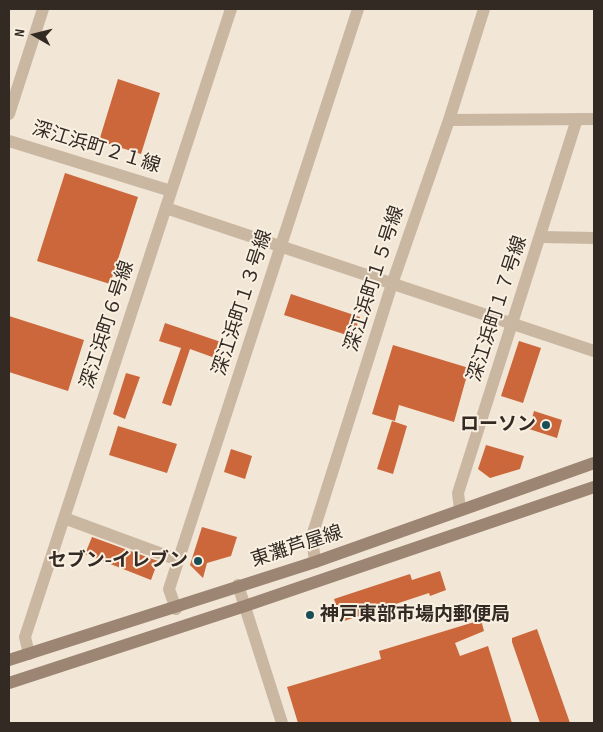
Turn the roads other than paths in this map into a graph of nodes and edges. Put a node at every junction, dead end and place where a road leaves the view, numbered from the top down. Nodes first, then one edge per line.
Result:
1 (44, 9) edge
2 (231, 9) edge
3 (358, 9) edge
4 (484, 9) edge
5 (10, 105) edge
6 (576, 119) junction
7 (594, 119) edge
8 (449, 120) junction
9 (9, 141) edge
10 (171, 191) junction
11 (166, 208) junction
12 (541, 238) junction
13 (594, 238) edge
14 (280, 248) junction
15 (392, 284) junction
16 (513, 324) junction
17 (594, 351) edge
18 (594, 463) edge
19 (594, 487) edge
20 (460, 510) junction
21 (64, 518) junction
22 (178, 560) junction
23 (315, 562) junction
24 (238, 585) junction
25 (245, 606) junction
26 (176, 608) junction
27 (29, 654) junction
28 (9, 660) edge
29 (9, 682) edge
30 (282, 723) edge

1 - 5 street
2 - 10 street, 深江浜町６号線
3 - 14 street, 深江浜町１３号線
4 - 8 street, 深江浜町１５号線
6 - 7 street
6 - 8 street
6 - 12 street, 深江浜町１７号線
8 - 15 street, 深江浜町１５号線
9 - 10 street, 深江浜町２１線
10 - 11 street, 深江浜町６号線
11 - 14 street
11 - 21 street, 深江浜町６号線
12 - 13 street
12 - 16 street, 深江浜町１７号線
14 - 15 street
14 - 22 street, 深江浜町１３号線
15 - 16 street
15 - 23 street, 深江浜町１５号線
16 - 17 street
16 - 20 street, 深江浜町１７号線
18 - 20 main road, 東灘芦屋線
19 - 25 main road, 東灘芦屋線
20 - 23 main road, 東灘芦屋線
21 - 22 street
21 - 27 street, 深江浜町６号線
22 - 26 street, 深江浜町１３号線
23 - 24 main road, 東灘芦屋線
24 - 25 street
24 - 26 main road, 東灘芦屋線
25 - 29 main road, 東灘芦屋線
25 - 30 street
26 - 27 main road, 東灘芦屋線
27 - 28 main road, 東灘芦屋線

